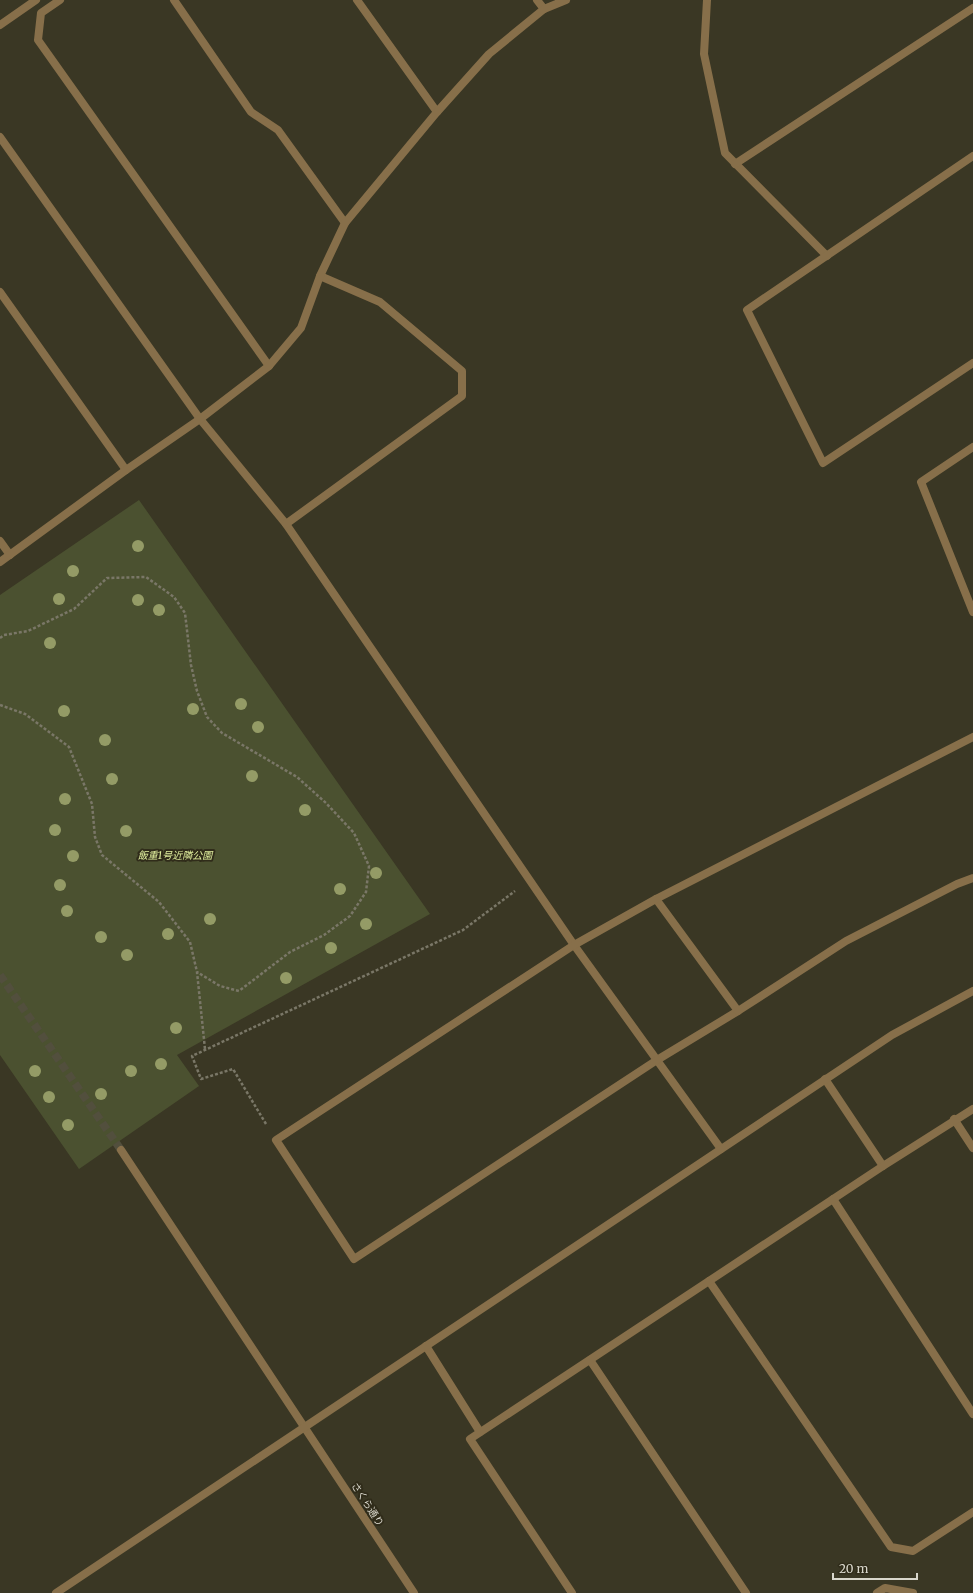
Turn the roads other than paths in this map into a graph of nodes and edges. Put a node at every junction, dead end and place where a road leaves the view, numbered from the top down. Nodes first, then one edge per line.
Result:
1 (36, 0) edge
2 (60, 0) edge
3 (174, 0) edge
4 (357, 0) edge
5 (537, 0) edge
6 (566, 0) edge
7 (707, 0) edge
8 (973, 8) edge
9 (544, 9) junction
10 (0, 25) edge
11 (437, 112) junction
12 (0, 137) edge
13 (973, 156) edge
14 (735, 164) junction
15 (345, 223) junction
16 (827, 256) junction
17 (320, 276) junction
18 (0, 292) edge
19 (973, 363) edge
20 (269, 366) junction
21 (200, 419) junction
22 (973, 447) edge
23 (126, 470) junction
24 (286, 524) junction
25 (0, 541) edge
26 (10, 555) junction
27 (0, 562) edge
28 (969, 592) edge
29 (973, 612) edge
30 (973, 737) edge
31 (973, 878) edge
32 (656, 899) junction
33 (574, 945) junction
34 (973, 991) edge
35 (738, 1011) junction
36 (657, 1060) junction
37 (825, 1079) junction
38 (973, 1108) edge
39 (954, 1119) junction
40 (973, 1148) edge
41 (721, 1149) junction
42 (121, 1150) tunnel mouth
43 (883, 1166) junction
44 (833, 1199) junction
45 (709, 1281) junction
46 (426, 1346) junction
47 (590, 1360) junction
48 (973, 1414) edge
49 (305, 1426) junction
50 (480, 1432) junction
51 (973, 1512) edge
52 (56, 1593) edge
53 (414, 1593) edge
54 (572, 1593) edge
55 (746, 1593) edge
56 (877, 1593) edge
57 (913, 1593) edge

1 - 10 street
2 - 20 street
3 - 15 street
4 - 11 street
5 - 9 street
6 - 9 street
7 - 14 street
8 - 14 street
9 - 11 street
11 - 15 street
12 - 21 street
13 - 16 street
14 - 16 street
15 - 17 street
16 - 19 street
17 - 20 street
17 - 24 street
18 - 23 street
20 - 21 street
21 - 23 street
21 - 24 street
22 - 28 street
23 - 26 street
24 - 33 street
25 - 26 street
26 - 27 street
28 - 29 street
30 - 32 street
31 - 35 street
32 - 33 street
32 - 35 street
33 - 36 street
33 - 36 street
34 - 37 street
35 - 36 street
36 - 41 street
37 - 41 street
37 - 43 street
38 - 39 street
39 - 40 street
39 - 43 street
41 - 46 street
42 - 49 street, さくら通り
43 - 44 street
44 - 45 street
44 - 48 street
45 - 47 street
45 - 51 street
46 - 49 street
46 - 50 street
47 - 50 street
47 - 55 street
49 - 52 street
49 - 53 street, さくら通り
50 - 54 street
56 - 57 street

